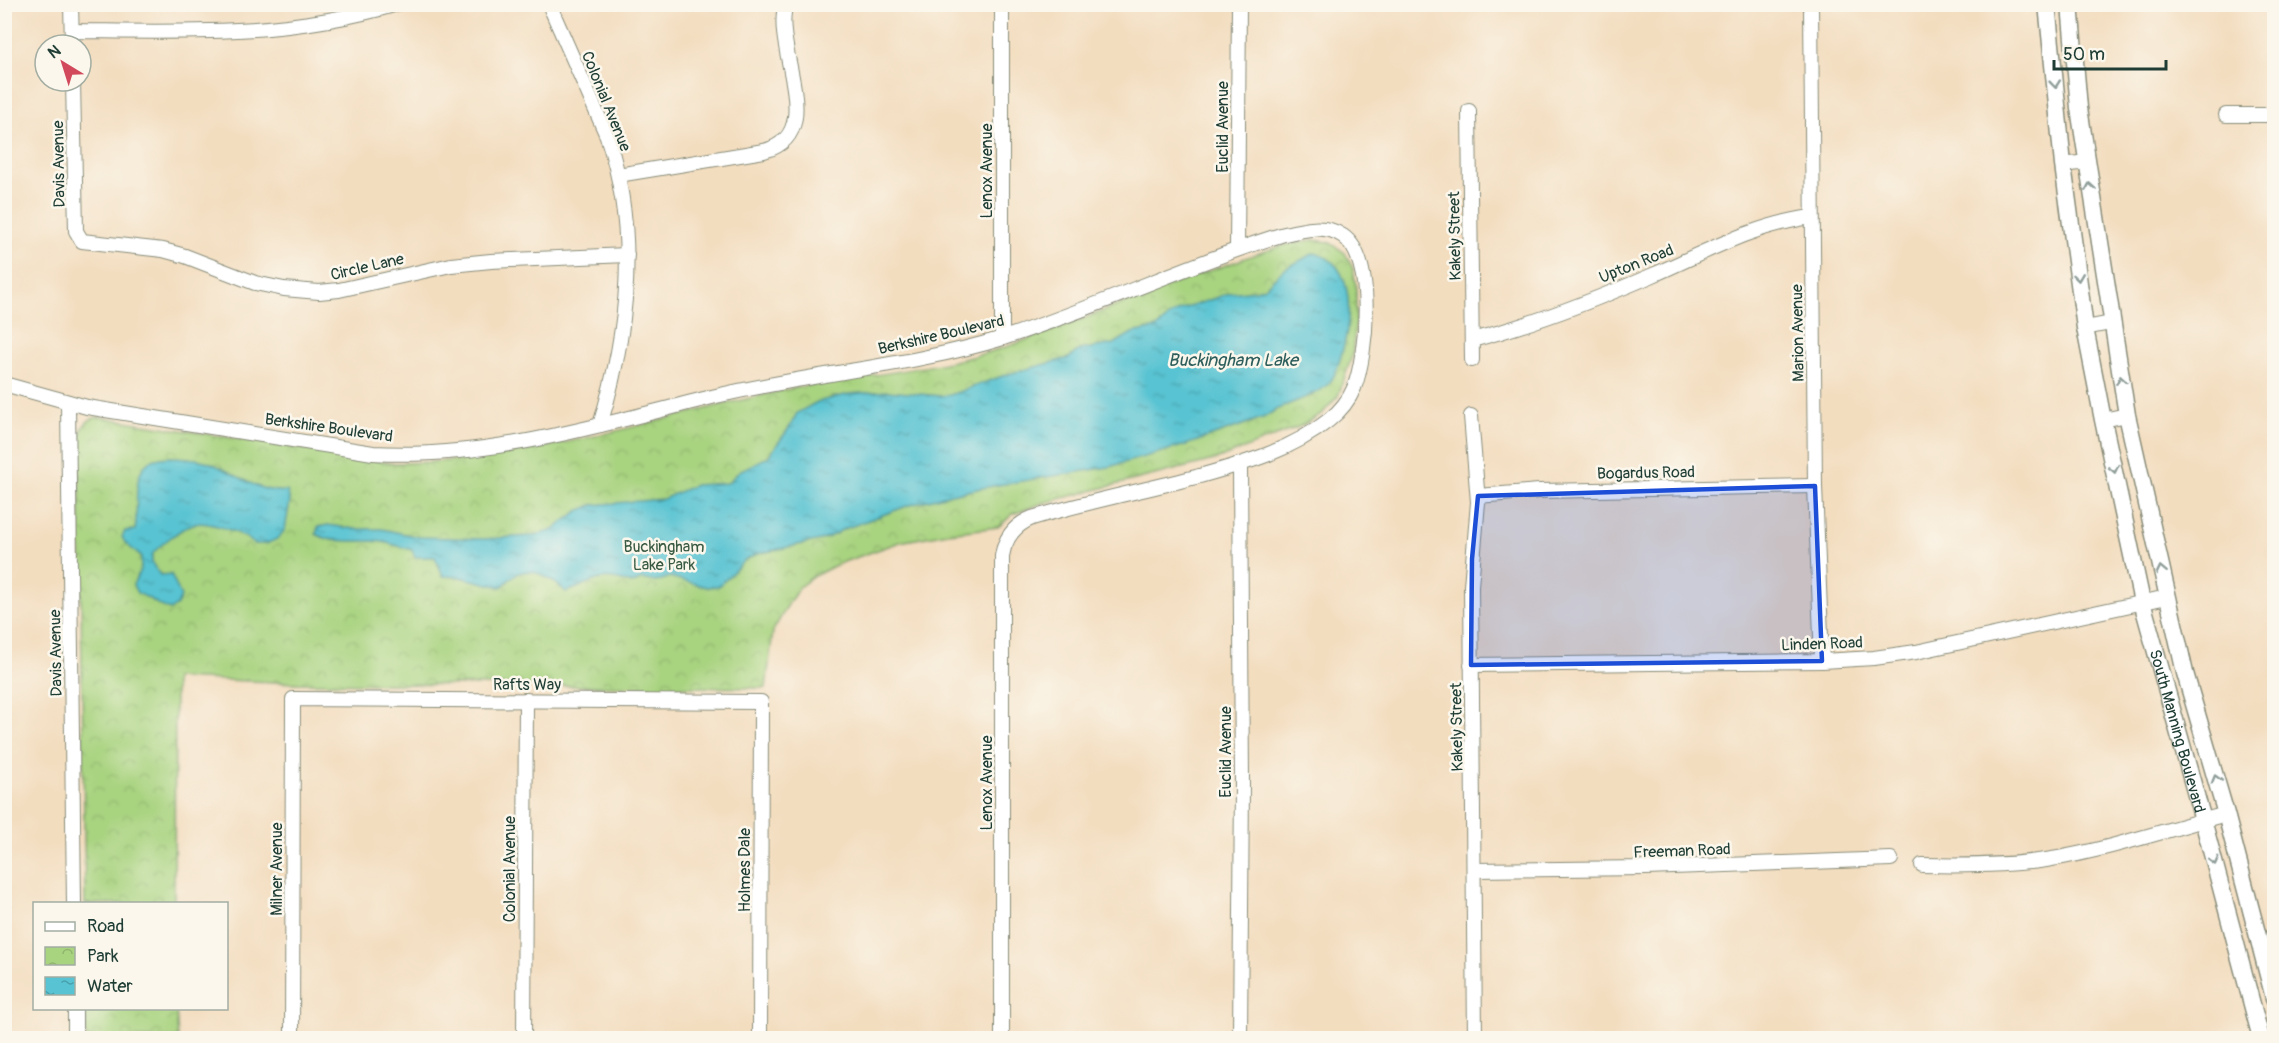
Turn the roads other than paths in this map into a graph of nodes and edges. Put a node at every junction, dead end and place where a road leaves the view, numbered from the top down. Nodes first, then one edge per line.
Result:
1 (71, 4) edge
2 (397, 4) edge
3 (549, 4) edge
4 (786, 4) edge
5 (1002, 4) edge
6 (1239, 4) edge
7 (1811, 4) edge
8 (2047, 4) edge
9 (2070, 4) edge
10 (72, 33) edge
11 (93, 37) edge
12 (73, 93) edge
13 (1469, 111) dead end
14 (2226, 115) dead end
15 (2274, 115) edge
16 (2087, 162) junction
17 (2063, 165) junction
18 (618, 175) junction
19 (1812, 217) junction
20 (85, 242) joint
21 (1237, 249) junction
22 (627, 255) junction
23 (2111, 323) junction
24 (2085, 328) junction
25 (1002, 338) junction
26 (1472, 340) junction
27 (1472, 360) dead end
28 (4, 384) edge
29 (68, 403) junction
30 (2127, 415) junction
31 (1471, 416) dead end
32 (2103, 420) junction
33 (600, 426) junction
34 (1240, 465) junction
35 (1815, 486) junction
36 (1478, 496) junction
37 (1013, 530) joint
38 (2167, 597) junction
39 (2142, 602) junction
40 (1822, 661) junction
41 (1471, 665) junction
42 (293, 699) joint
43 (526, 700) junction
44 (761, 702) joint
45 (2226, 814) junction
46 (2204, 820) junction
47 (1892, 859) dead end
48 (1922, 865) dead end
49 (1474, 870) junction
50 (74, 902) edge
51 (2274, 998) edge
52 (75, 1010) edge
53 (75, 1038) edge
54 (292, 1038) edge
55 (524, 1038) edge
56 (760, 1038) edge
57 (1002, 1038) edge
58 (1240, 1038) edge
59 (1475, 1038) edge
60 (2261, 1038) edge

1 - 10 street
2 - 11 street
3 - 18 street, Colonial Avenue
4 - 18 street
5 - 25 street, Lenox Avenue
6 - 21 street, Euclid Avenue
7 - 19 street, Marion Avenue
8 -> 17 street, South Manning Boulevard
9 - 16 street, South Manning Boulevard
12 - 20 street, Davis Avenue
13 - 26 street, Kakely Street
14 - 15 street
16 - 17 street
23 -> 16 street, South Manning Boulevard
17 -> 24 street, South Manning Boulevard
18 - 22 street, Colonial Avenue
19 - 26 street, Upton Road
19 - 35 street, Marion Avenue
20 - 22 street, Circle Lane
21 - 25 street, Berkshire Boulevard
21 - 34 street, Berkshire Boulevard
22 - 33 street, Colonial Avenue
23 - 24 street
30 -> 23 street, South Manning Boulevard
24 - 32 street, South Manning Boulevard
25 - 33 street, Berkshire Boulevard
26 - 27 street, Kakely Street
28 - 29 street, Berkshire Boulevard
29 - 33 street, Berkshire Boulevard
29 - 50 street, Davis Avenue
30 - 32 street
38 -> 30 street, South Manning Boulevard
31 - 36 street, Kakely Street
32 -> 39 street, South Manning Boulevard
34 - 37 street, Berkshire Boulevard
34 - 58 street, Euclid Avenue
35 - 36 street, Bogardus Road
35 - 40 street, Marion Avenue
36 - 41 street, Kakely Street
37 - 57 street, Lenox Avenue
38 - 39 street, Linden Road
45 -> 38 street, South Manning Boulevard
39 - 40 street, Linden Road
39 - 46 street, South Manning Boulevard
40 - 41 street, Linden Road
41 - 49 street, Kakely Street
42 - 43 street, Rafts Way
42 - 54 street, Milner Avenue
43 - 44 street, Rafts Way
43 - 55 street, Colonial Avenue
44 - 56 street, Holmes Dale
45 - 46 street
45 - 51 street, South Manning Boulevard
46 - 48 street
46 -> 60 street, South Manning Boulevard
47 - 49 street, Freeman Road
49 - 59 street, Kakely Street
52 - 53 street

